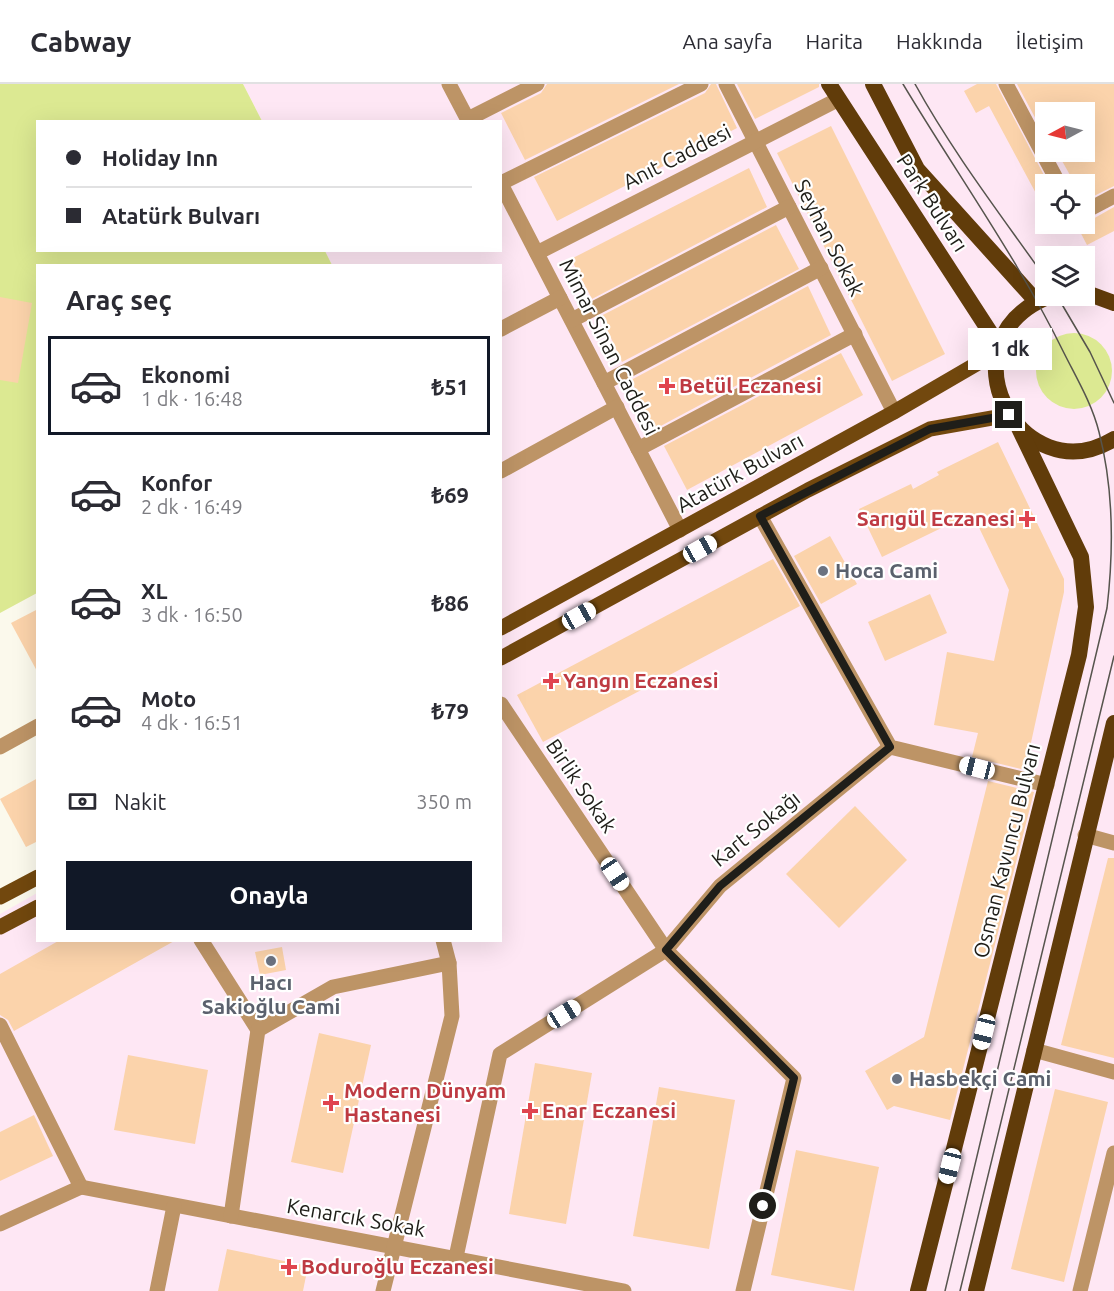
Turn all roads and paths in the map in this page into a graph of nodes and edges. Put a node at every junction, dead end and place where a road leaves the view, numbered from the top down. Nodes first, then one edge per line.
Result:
1 (449, 84) edge
2 (537, 84) edge
3 (700, 84) edge
4 (726, 84) edge
5 (829, 84) edge
6 (873, 84) edge
7 (1006, 84) edge
8 (837, 100) junction
9 (468, 120) edge
10 (756, 141) junction
11 (1054, 174) edge
12 (502, 183) edge
13 (502, 185) edge
14 (1114, 196) edge
15 (1095, 206) edge
16 (789, 207) junction
17 (537, 253) junction
18 (821, 268) junction
19 (1035, 290) edge
20 (1095, 295) edge
21 (560, 298) junction
22 (1112, 300) edge
23 (1035, 304) edge
24 (572, 320) junction
25 (502, 328) edge
26 (855, 334) junction
27 (998, 349) junction
28 (604, 383) junction
29 (617, 407) junction
30 (894, 412) junction
31 (1014, 422) junction
32 (1114, 439) edge
33 (638, 448) junction
34 (502, 470) edge
35 (760, 516) junction
36 (680, 530) junction
37 (502, 627) edge
38 (502, 657) edge
39 (502, 705) edge
40 (1114, 723) edge
41 (36, 727) edge
42 (0, 747) edge
43 (890, 747) junction
44 (1047, 785) junction
45 (1085, 836) junction
46 (1114, 843) edge
47 (36, 878) edge
48 (0, 897) edge
49 (36, 908) edge
50 (0, 927) edge
51 (202, 942) edge
52 (444, 942) edge
53 (666, 950) junction
54 (449, 963) junction
55 (0, 1025) edge
56 (258, 1029) junction
57 (1034, 1050) junction
58 (1114, 1072) edge
59 (1114, 1153) edge
60 (81, 1187) junction
61 (174, 1206) junction
62 (231, 1216) junction
63 (0, 1224) edge
64 (393, 1246) junction
65 (456, 1257) junction
66 (981, 1290) edge
67 (158, 1291) edge
68 (383, 1291) edge
69 (624, 1291) edge
70 (743, 1291) edge
71 (918, 1291) edge
72 (1080, 1291) edge

1 - 9 street
2 - 9 street
3 - 12 street
4 - 10 street, Seyhan Sokak
5 - 8 highway, Park Bulvarı
6 - 19 highway, Park Bulvarı
7 - 11 street
8 - 10 street, Anıt Caddesi
8 - 27 highway, Park Bulvarı
10 - 16 street, Seyhan Sokak
10 - 17 street, Anıt Caddesi
13 - 17 street, Mimar Sinan Caddesi
14 - 15 street
16 - 18 street, Seyhan Sokak
16 - 24 street
17 - 21 street, Mimar Sinan Caddesi
18 - 26 street, Seyhan Sokak
18 - 28 street
20 - 22 highway
21 - 24 street, Mimar Sinan Caddesi
21 - 25 street
23 - 27 highway
24 - 28 street, Mimar Sinan Caddesi
26 - 30 street, Seyhan Sokak
26 - 33 street
27 - 30 main road, Atatürk Bulvarı
27 - 31 highway, Osman Kavuncu Bulvarı
28 - 29 street, Mimar Sinan Caddesi
29 - 33 street, Mimar Sinan Caddesi
29 - 34 street
30 - 36 main road, Atatürk Bulvarı
31 - 32 highway
31 - 35 main road
31 - 44 highway, Osman Kavuncu Bulvarı
33 - 36 street, Mimar Sinan Caddesi
35 - 38 main road
35 - 43 street
36 - 37 main road, Atatürk Bulvarı
39 - 53 street, Birlik Sokak
40 - 45 highway
41 - 42 street
43 - 44 street
43 - 53 street, Kart Sokağı
44 - 71 highway, Osman Kavuncu Bulvarı
45 - 46 street
45 - 57 highway
47 - 48 main road
49 - 50 main road
51 - 56 street
52 - 54 street
53 - 65 street, Kart Sokağı
53 - 70 street, Birlik Sokak
54 - 56 street
54 - 64 street
55 - 60 street
56 - 62 street
57 - 58 street
57 - 66 highway
59 - 72 street
60 - 61 street, Kenarcık Sokak
60 - 63 street
61 - 62 street, Kenarcık Sokak
61 - 67 street
62 - 64 street, Kenarcık Sokak
64 - 65 street, Kenarcık Sokak
64 - 68 street
65 - 69 street, Kenarcık Sokak

